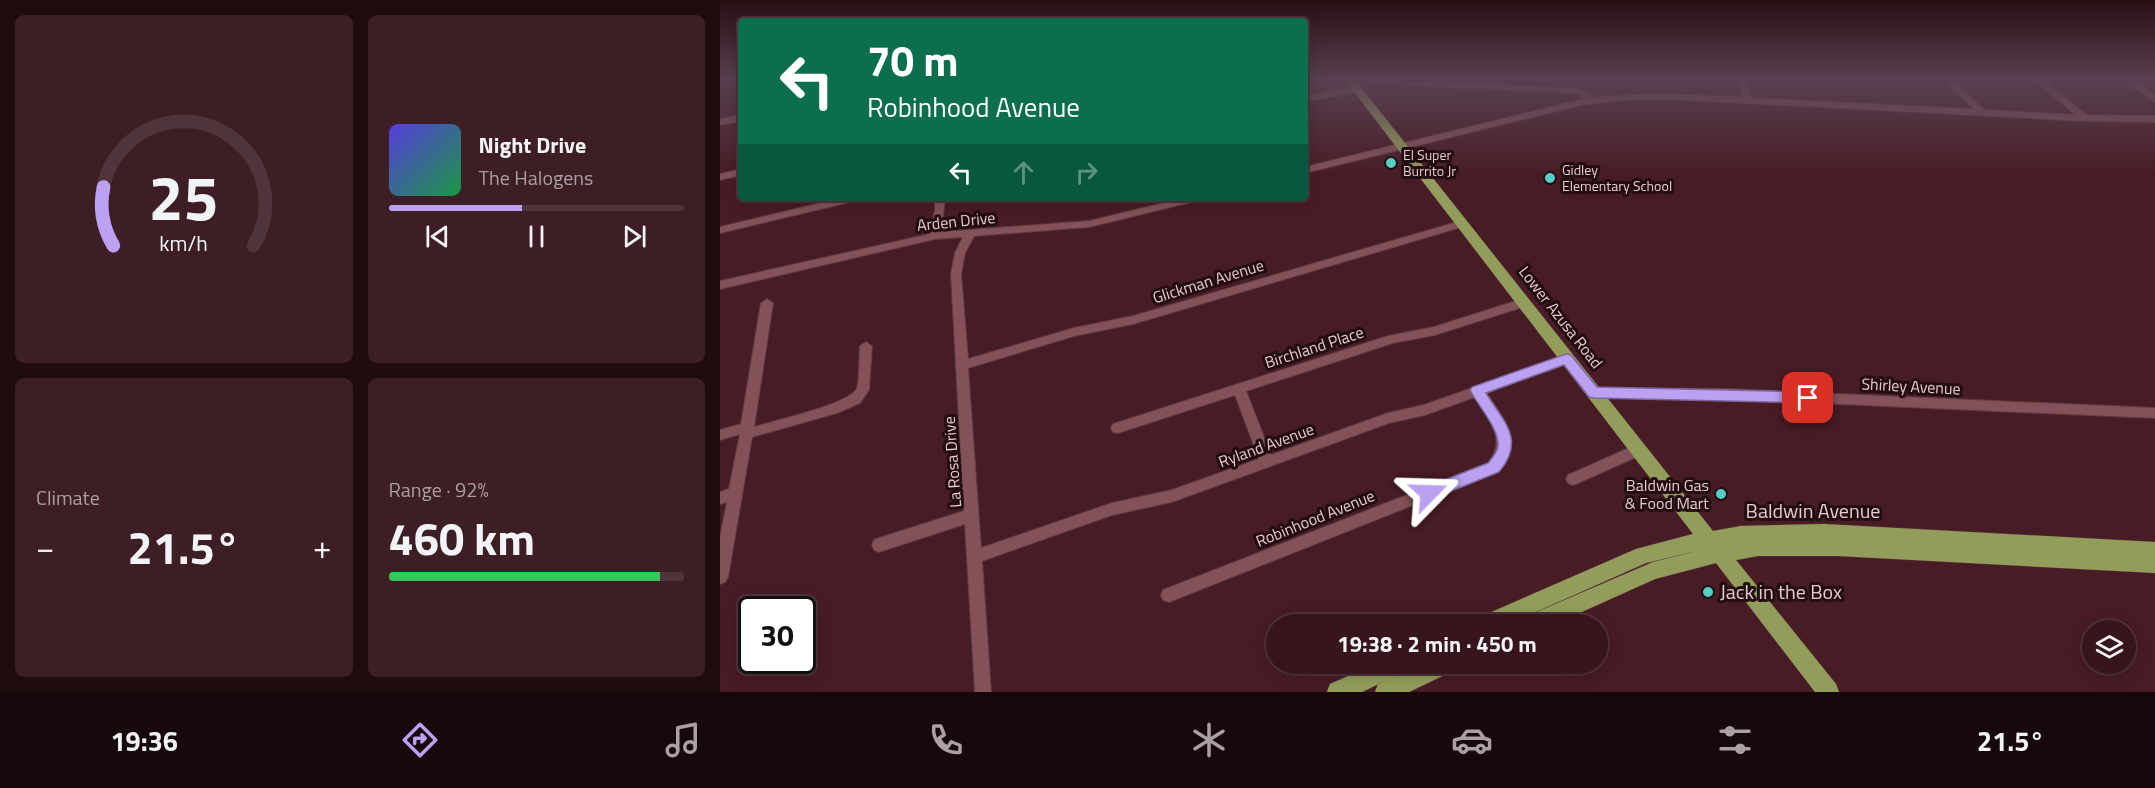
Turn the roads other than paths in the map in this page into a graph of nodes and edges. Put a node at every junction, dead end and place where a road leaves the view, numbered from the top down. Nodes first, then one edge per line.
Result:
1 (1375, 112) edge
2 (1543, 112) edge
3 (1987, 112) edge
4 (2078, 112) edge
5 (2085, 118) junction
6 (738, 119) edge
7 (2155, 119) edge
8 (720, 122) edge
9 (1402, 146) junction
10 (1308, 169) edge
11 (738, 173) edge
12 (720, 177) edge
13 (838, 201) edge
14 (940, 201) edge
15 (1185, 201) edge
16 (1461, 224) junction
17 (720, 230) edge
18 (970, 233) junction
19 (935, 236) junction
20 (720, 285) edge
21 (767, 303) dead end
22 (1522, 303) junction
23 (866, 346) dead end
24 (1566, 359) junction
25 (963, 365) junction
26 (1239, 389) junction
27 (1477, 390) junction
28 (1594, 393) junction
29 (2155, 413) edge
30 (1118, 428) dead end
31 (747, 430) junction
32 (720, 435) edge
33 (1638, 450) junction
34 (1267, 462) junction
35 (1573, 478) dead end
36 (735, 494) junction
37 (720, 498) edge
38 (972, 515) junction
39 (879, 545) dead end
40 (1713, 546) junction
41 (2155, 551) edge
42 (975, 557) junction
43 (2155, 564) edge
44 (720, 577) edge
45 (1169, 595) dead end
46 (1510, 614) edge
47 (1556, 614) edge
48 (1396, 676) edge
49 (983, 692) edge
50 (1338, 692) edge
51 (1828, 692) edge

1 - 9 main road, Lower Azusa Road
2 - 9 street
3 - 5 street
4 - 5 street
5 - 7 street
6 - 8 street
9 - 10 street
9 - 16 main road, Lower Azusa Road
11 - 12 street
13 - 17 street
14 - 19 street
15 - 18 street, Arden Drive
16 - 22 main road, Lower Azusa Road
16 - 25 street, Glickman Avenue
18 - 19 street, Arden Drive
18 - 25 street, La Rosa Drive
19 - 20 street, Arden Drive
21 - 31 street
22 - 24 main road, Lower Azusa Road
22 - 26 street, Birchland Place
23 - 31 street
24 - 27 street, Ryland Avenue
24 - 28 main road, Lower Azusa Road
25 - 38 street, La Rosa Drive
26 - 30 street, Birchland Place
26 - 34 street
27 - 34 street, Ryland Avenue
27 - 45 street, Robinhood Avenue
28 - 29 street, Shirley Avenue
28 - 33 main road, Lower Azusa Road
31 - 32 street
31 - 36 street
33 - 35 street
33 - 40 main road, Lower Azusa Road
34 - 42 street, Ryland Avenue
36 - 37 street
36 - 44 street
38 - 39 street
38 - 42 street, La Rosa Drive
40 - 41 main road, Baldwin Avenue
40 - 43 main road, Baldwin Avenue
40 - 46 main road, Baldwin Avenue
40 - 47 main road, Baldwin Avenue
40 - 51 main road, Lower Azusa Road
42 - 49 street, La Rosa Drive
48 - 50 main road

